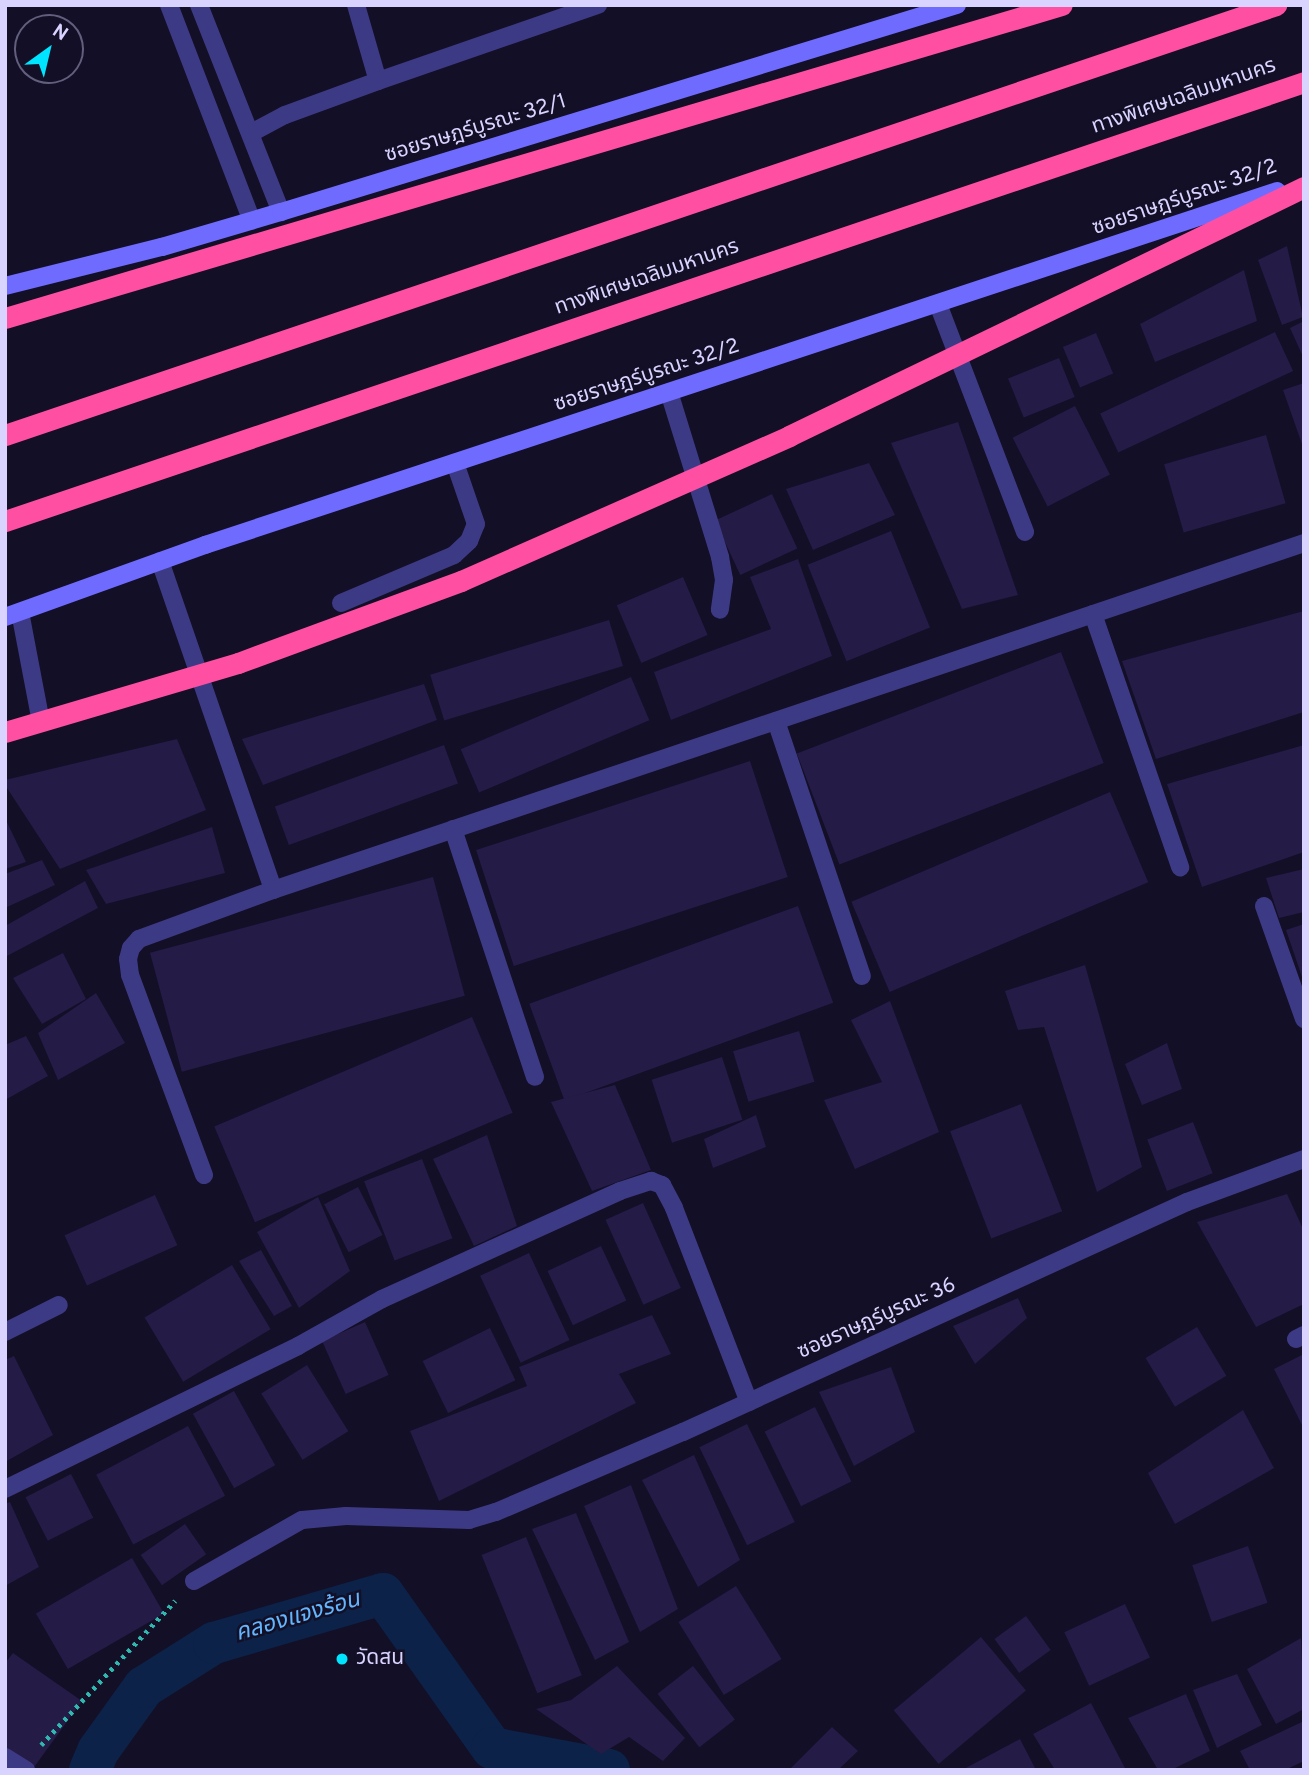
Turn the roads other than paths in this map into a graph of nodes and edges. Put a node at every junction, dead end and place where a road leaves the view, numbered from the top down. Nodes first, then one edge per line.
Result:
1 (169, 5) edge
2 (199, 5) edge
3 (356, 5) edge
4 (598, 5) edge
5 (957, 5) edge
6 (1062, 5) edge
7 (1276, 5) edge
8 (378, 81) junction
9 (1304, 82) edge
10 (251, 133) junction
11 (1304, 182) edge
12 (1304, 187) edge
13 (281, 212) junction
14 (253, 221) junction
15 (5, 286) edge
16 (938, 304) junction
17 (5, 318) edge
18 (669, 392) junction
19 (5, 435) edge
20 (455, 463) junction
21 (5, 521) edge
22 (1025, 531) dead end
23 (1304, 542) edge
24 (160, 561) junction
25 (341, 603) dead end
26 (720, 610) dead end
27 (12, 614) edge
28 (1093, 614) junction
29 (39, 712) dead end
30 (776, 721) junction
31 (5, 732) edge
32 (453, 829) junction
33 (1180, 867) dead end
34 (273, 890) junction
35 (1264, 906) dead end
36 (862, 976) dead end
37 (1304, 1019) edge
38 (535, 1077) dead end
39 (1304, 1159) edge
40 (204, 1175) dead end
41 (60, 1305) dead end
42 (5, 1332) edge
43 (749, 1402) junction
44 (5, 1489) edge
45 (194, 1581) road end

1 - 14 street
2 - 10 street
3 - 8 street
4 - 8 street
5 - 13 street, ซอยราษฎร์บูรณะ 32/1
6 - 17 highway
7 - 19 highway
8 - 10 street
9 - 21 highway, ทางพิเศษเฉลิมมหานคร
10 - 13 street
11 - 16 street, ซอยราษฎร์บูรณะ 32/2
12 - 31 highway
13 - 14 street, ซอยราษฎร์บูรณะ 32/1
14 - 15 street, ซอยราษฎร์บูรณะ 32/1
16 - 18 street, ซอยราษฎร์บูรณะ 32/2
16 - 22 street
18 - 20 street, ซอยราษฎร์บูรณะ 32/2
18 - 26 street
20 - 24 street, ซอยราษฎร์บูรณะ 32/2
20 - 25 street
23 - 28 street
24 - 27 street, ซอยราษฎร์บูรณะ 32/2
24 - 34 street
27 - 29 street
28 - 30 street
28 - 33 street
30 - 32 street
30 - 36 street
32 - 34 street
32 - 38 street
34 - 40 street
35 - 37 street
39 - 43 street, ซอยราษฎร์บูรณะ 36
41 - 42 street
43 - 44 street
43 - 45 street, ซอยราษฎร์บูรณะ 36

